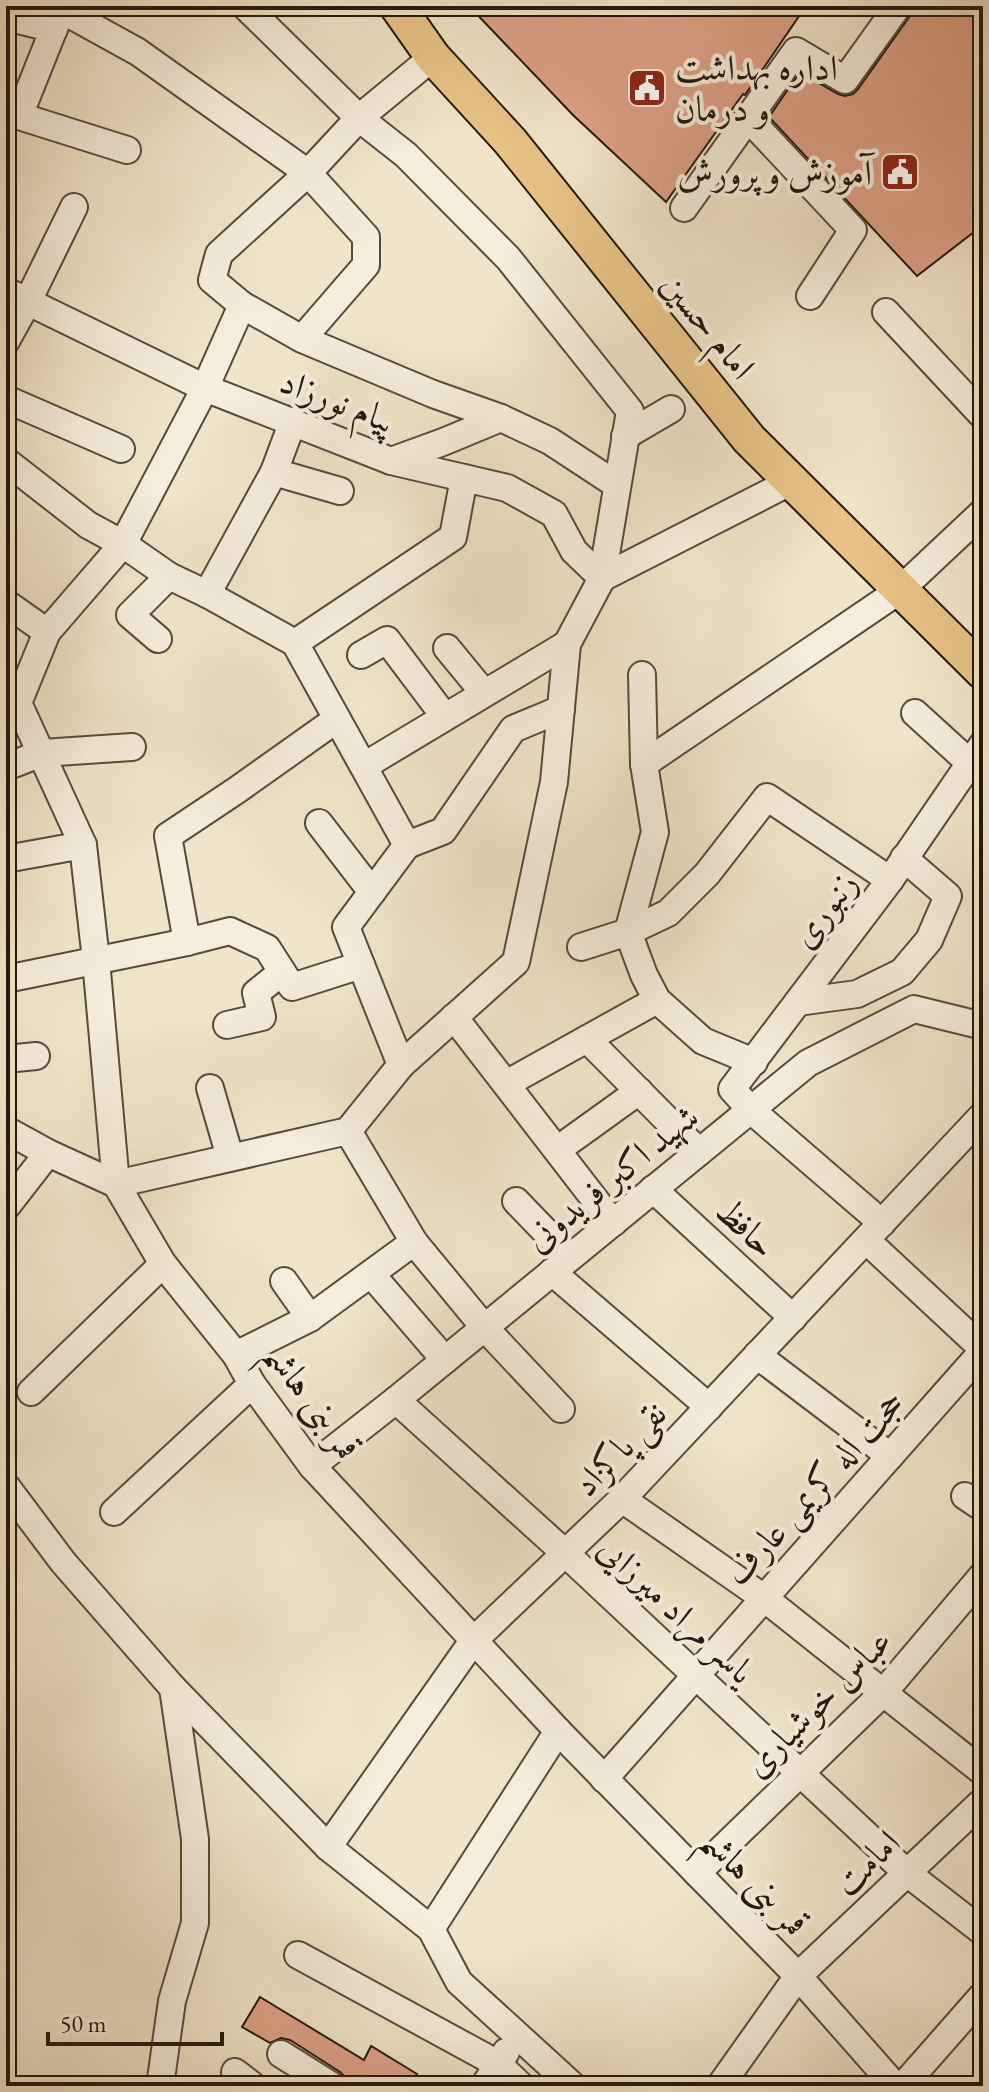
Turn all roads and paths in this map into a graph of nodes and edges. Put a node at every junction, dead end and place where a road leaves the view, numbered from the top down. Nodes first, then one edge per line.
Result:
1 (397, 6) edge
2 (898, 6) edge
3 (253, 9) edge
4 (60, 15) edge
5 (6, 17) edge
6 (433, 57) junction
7 (13, 113) edge
8 (359, 118) junction
9 (749, 119) junction
10 (127, 150) dead end
11 (308, 173) junction
12 (74, 207) dead end
13 (684, 208) dead end
14 (810, 296) dead end
15 (17, 297) edge
16 (242, 305) junction
17 (886, 312) dead end
18 (302, 339) junction
19 (6, 341) edge
20 (205, 388) junction
21 (6, 399) edge
22 (671, 409) dead end
23 (983, 416) edge
24 (501, 418) junction
25 (293, 421) junction
26 (625, 436) junction
27 (121, 449) dead end
28 (6, 461) edge
29 (391, 461) junction
30 (274, 472) junction
31 (464, 478) junction
32 (792, 481) junction
33 (617, 485) junction
34 (340, 491) dead end
35 (983, 512) edge
36 (123, 544) junction
37 (169, 576) junction
38 (602, 578) junction
39 (900, 590) junction
40 (207, 594) junction
41 (6, 603) edge
42 (47, 632) junction
43 (158, 639) dead end
44 (295, 643) junction
45 (567, 644) junction
46 (447, 648) dead end
47 (361, 655) dead end
48 (983, 672) edge
49 (642, 675) dead end
50 (484, 693) junction
51 (561, 709) junction
52 (915, 713) dead end
53 (445, 717) junction
54 (337, 719) junction
55 (132, 747) dead end
56 (42, 753) junction
57 (977, 754) edge
58 (644, 764) junction
59 (364, 766) junction
60 (6, 767) edge
61 (319, 823) dead end
62 (83, 845) junction
63 (407, 845) junction
64 (6, 859) edge
65 (897, 869) junction
66 (372, 892) junction
67 (628, 932) junction
68 (187, 942) junction
69 (581, 947) dead end
70 (96, 960) junction
71 (361, 965) junction
72 (282, 972) junction
73 (6, 979) edge
74 (657, 1000) junction
75 (798, 1002) junction
76 (454, 1017) junction
77 (227, 1025) dead end
78 (983, 1026) edge
79 (587, 1039) junction
80 (36, 1056) dead end
81 (6, 1059) edge
82 (754, 1062) junction
83 (401, 1065) junction
84 (506, 1084) junction
85 (210, 1088) dead end
86 (639, 1091) junction
87 (751, 1110) junction
88 (6, 1111) edge
89 (983, 1115) edge
90 (348, 1131) junction
91 (15, 1134) edge
92 (557, 1150) junction
93 (699, 1152) junction
94 (48, 1153) junction
95 (230, 1157) junction
96 (116, 1184) junction
97 (653, 1189) junction
98 (516, 1201) dead end
99 (6, 1207) edge
100 (613, 1223) junction
101 (874, 1231) junction
102 (414, 1242) junction
103 (163, 1264) junction
104 (561, 1264) junction
105 (371, 1274) junction
106 (284, 1281) dead end
107 (310, 1318) junction
108 (793, 1318) junction
109 (484, 1327) junction
110 (983, 1350) edge
111 (236, 1355) junction
112 (757, 1355) junction
113 (445, 1360) junction
114 (252, 1384) junction
115 (31, 1392) dead end
116 (396, 1400) junction
117 (709, 1407) junction
118 (561, 1409) dead end
119 (890, 1456) junction
120 (312, 1466) junction
121 (6, 1486) edge
122 (622, 1499) junction
123 (114, 1512) dead end
124 (565, 1553) junction
125 (983, 1575) edge
126 (764, 1598) junction
127 (473, 1641) junction
128 (695, 1676) junction
129 (173, 1688) junction
130 (883, 1693) junction
131 (558, 1731) junction
132 (983, 1772) edge
133 (799, 1773) junction
134 (604, 1779) junction
135 (983, 1801) edge
136 (328, 1847) junction
137 (697, 1873) junction
138 (907, 1873) junction
139 (431, 1929) junction
140 (983, 1932) edge
141 (298, 1955) dead end
142 (798, 1976) junction
143 (983, 1995) edge
144 (516, 2035) junction
145 (281, 2054) dead end
146 (491, 2075) edge
147 (160, 2086) edge
148 (332, 2086) edge
149 (521, 2086) edge
150 (573, 2086) edge
151 (720, 2086) edge
152 (895, 2086) edge
153 (903, 2086) edge

1 - 6 main road, امام حسین
2 - 9 street
3 - 8 street
4 - 5 street
4 - 7 street
4 - 11 street
6 - 8 street
6 - 32 main road, امام حسین
7 - 10 street
8 - 11 street
8 - 26 street
9 - 13 street
9 - 14 street
11 - 16 street
11 - 18 street
12 - 15 street
15 - 19 street
15 - 20 street, پیام نورزاد
16 - 18 street
16 - 20 street
17 - 23 street
18 - 24 street
20 - 25 street, پیام نورزاد
20 - 36 street
21 - 27 street
22 - 26 street
24 - 29 street
24 - 33 street
25 - 29 street, پیام نورزاد
25 - 30 street
26 - 33 street
28 - 36 street
29 - 31 street, پیام نورزاد
30 - 34 street
30 - 40 street
31 - 38 street, پیام نورزاد
31 - 44 street
32 - 38 street
32 - 39 main road, امام حسین
33 - 38 street
35 - 39 street
36 - 37 street
36 - 42 street
37 - 40 street
37 - 43 street
38 - 45 street
39 - 48 main road, امام حسین
39 - 58 street
40 - 44 street
41 - 42 street
42 - 56 street
44 - 54 street
45 - 50 street
45 - 51 street
46 - 50 street
47 - 53 street
49 - 58 street
50 - 53 street
51 - 63 street
51 - 76 street
52 - 57 street
53 - 59 street
54 - 59 street
54 - 68 street
55 - 56 street
56 - 60 street
56 - 62 street
57 - 65 street, زنبوری
58 - 67 street
59 - 63 street
61 - 66 street
62 - 64 street
62 - 70 street
63 - 66 street
65 - 67 street
65 - 75 street, زنبوری
65 - 75 street
66 - 71 street
67 - 69 street
67 - 74 street
68 - 70 street
68 - 72 street
70 - 73 street
70 - 96 street
71 - 72 street
71 - 83 street
72 - 77 street
74 - 79 street
74 - 82 street
75 - 82 street, زنبوری
76 - 83 street
76 - 84 street
78 - 87 street, شهید اکبر فریدونی
79 - 84 street
79 - 86 street
80 - 81 street
82 - 87 street, زنبوری
83 - 90 street
84 - 92 street
85 - 95 street
86 - 92 street
86 - 93 street
87 - 93 street, شهید اکبر فریدونی
87 - 101 street
88 - 91 street
89 - 101 street, نقی پاکزاد
90 - 95 street
90 - 102 street
91 - 94 street
92 - 100 street
93 - 97 street, شهید اکبر فریدونی
94 - 96 street
94 - 99 street
95 - 96 street
96 - 103 street, قمر بنی هاشم
97 - 100 street, شهید اکبر فریدونی
97 - 108 street, حافظ
98 - 104 street
100 - 104 street, شهید اکبر فریدونی
101 - 108 street, نقی پاکزاد
101 - 110 street
102 - 105 street
102 - 109 street
103 - 111 street, قمر بنی هاشم
103 - 115 street
104 - 109 street, شهید اکبر فریدونی
104 - 117 street
105 - 107 street
105 - 113 street
106 - 107 street
107 - 111 street
108 - 112 street, نقی پاکزاد
109 - 113 street, شهید اکبر فریدونی
109 - 118 street
110 - 119 street, حجت اله کریمی عارف
111 - 114 street, قمر بنی هاشم
112 - 117 street, نقی پاکزاد
112 - 119 street
113 - 116 street, شهید اکبر فریدونی
114 - 120 street, قمر بنی هاشم
114 - 123 street
116 - 120 street, شهید اکبر فریدونی
116 - 124 street, یاسر مراد میرزایی
117 - 122 street, نقی پاکزاد
119 - 126 street, حجت اله کریمی عارف
120 - 127 street, قمر بنی هاشم
121 - 129 street
122 - 124 street, نقی پاکزاد
122 - 126 street
124 - 127 street, نقی پاکزاد
124 - 128 street, یاسر مراد میرزایی
125 - 130 street, عباس خوشیاری
126 - 128 street, حجت اله کریمی عارف
126 - 130 street
127 - 131 street, قمر بنی هاشم
127 - 136 street, نقی پاکزاد
128 - 133 street, یاسر مراد میرزایی
128 - 134 street, حجت اله کریمی عارف
129 - 136 street
129 - 147 street
130 - 132 street
130 - 133 street, عباس خوشیاری
131 - 134 street, قمر بنی هاشم
131 - 139 street
133 - 137 street, عباس خوشیاری
133 - 138 street, یاسر مراد میرزایی
134 - 137 street, قمر بنی هاشم
135 - 138 street, امامت
136 - 139 street
137 - 142 street, قمر بنی هاشم
138 - 140 street, یاسر مراد میرزایی
138 - 142 street, امامت
139 - 144 street
141 - 146 street
142 - 151 street, امامت
142 - 152 street, قمر بنی هاشم
143 - 153 street
144 - 146 street
144 - 150 street
145 - 148 street
146 - 149 street

